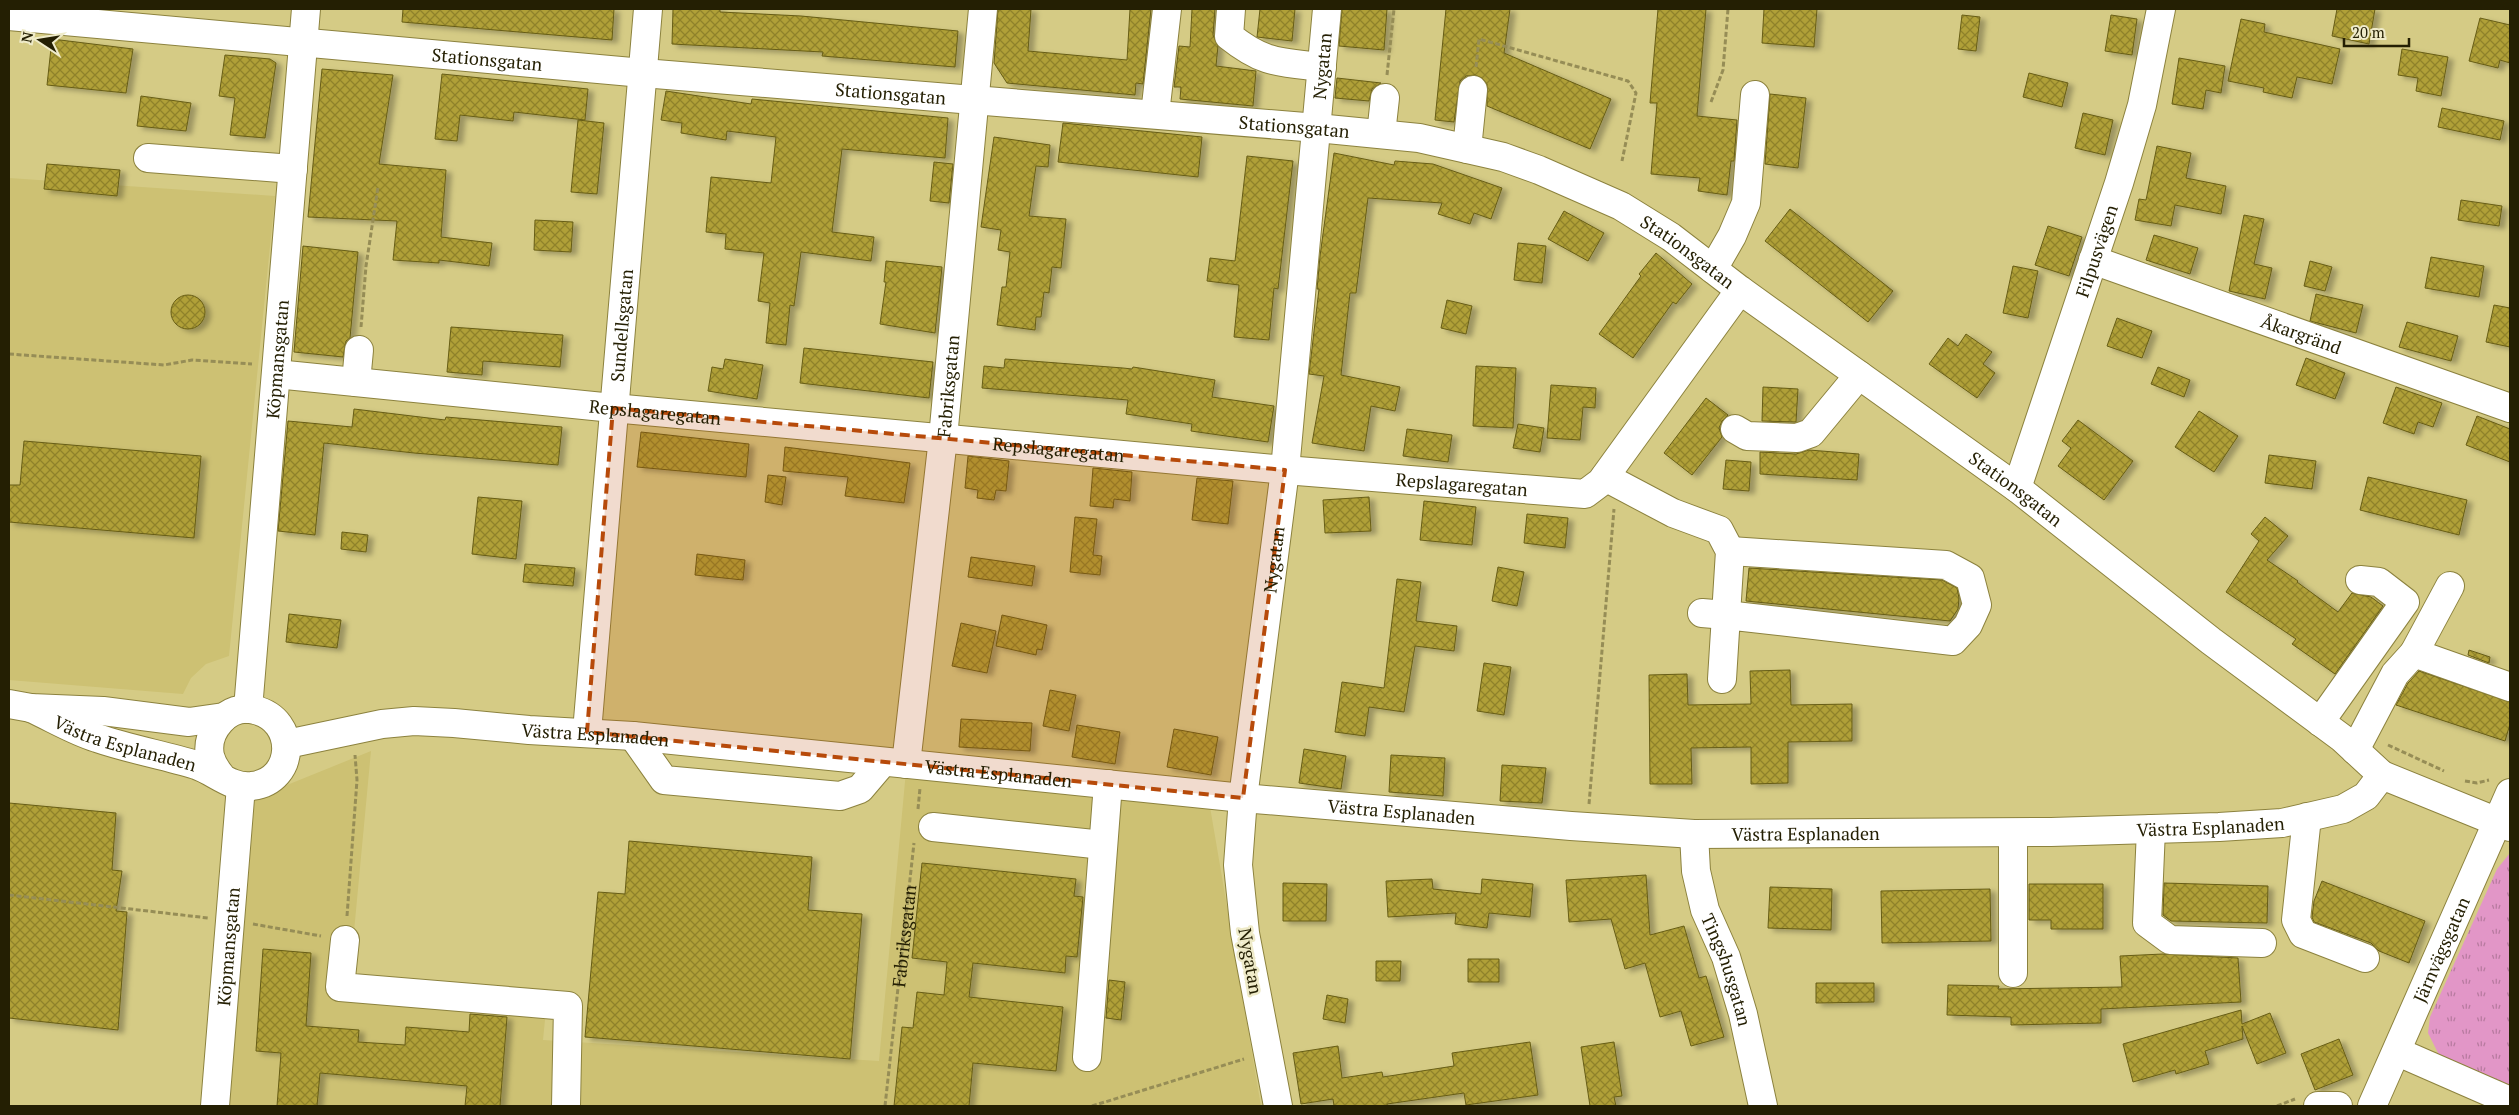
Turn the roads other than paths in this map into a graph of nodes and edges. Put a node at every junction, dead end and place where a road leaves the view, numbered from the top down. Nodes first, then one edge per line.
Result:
1 (306, 9) edge
2 (648, 9) edge
3 (983, 9) edge
4 (1167, 9) edge
5 (1232, 9) edge
6 (1327, 9) edge
7 (2161, 9) edge
8 (9, 16) edge
9 (170, 19) edge
10 (303, 42) junction
11 (1322, 67) junction
12 (643, 73) junction
13 (1473, 90) road end
14 (1755, 95) dead end
15 (1385, 98) road end
16 (976, 99) junction
17 (1155, 114) junction
18 (1318, 128) junction
19 (1381, 134) junction
20 (1467, 149) junction
21 (148, 158) dead end
22 (293, 170) junction
23 (2093, 260) junction
24 (1713, 269) junction
25 (1740, 290) junction
26 (358, 350) road end
27 (276, 370) junction
28 (1860, 375) junction
29 (356, 382) junction
30 (613, 408) junction
31 (2510, 408) edge
32 (1735, 429) dead end
33 (943, 438) junction
34 (1285, 470) junction
35 (1603, 480) junction
36 (2017, 488) junction
37 (1730, 551) junction
38 (2360, 580) dead end
39 (2450, 586) dead end
40 (1714, 614) junction
41 (2414, 653) junction
42 (1722, 679) dead end
43 (2510, 687) edge
44 (20, 706) edge
45 (236, 713) junction
46 (2320, 722) junction
47 (587, 732) junction
48 (632, 736) junction
49 (287, 744) junction
50 (2355, 750) junction
51 (904, 763) junction
52 (2382, 775) junction
53 (231, 781) junction
54 (1108, 784) junction
55 (2510, 793) edge
56 (1243, 798) junction
57 (2308, 817) junction
58 (922, 825) road end
59 (2503, 825) edge
60 (2151, 829) junction
61 (2012, 833) junction
62 (1694, 834) junction
63 (1103, 845) junction
64 (345, 940) road end
65 (2262, 943) dead end
66 (2365, 958) dead end
67 (2013, 973) dead end
68 (2398, 1052) junction
69 (1087, 1057) dead end
70 (2510, 1101) edge
71 (215, 1106) edge
72 (566, 1106) edge
73 (1278, 1106) edge
74 (1763, 1106) edge
75 (2318, 1106) edge
76 (2338, 1106) edge
77 (2372, 1106) edge

1 - 10 street, Köpmansgatan
2 - 12 street, Sundellsgatan
3 - 16 street, Fabriksgatan
4 - 17 street
5 - 11 street
6 - 11 street, Nygatan
7 - 23 street, Filpusvägen
8 - 9 street, Stationsgatan
9 - 10 street, Stationsgatan
10 - 12 street, Stationsgatan
10 - 22 street, Köpmansgatan
11 - 18 street, Nygatan
12 - 16 street, Stationsgatan
12 - 30 street, Sundellsgatan
13 - 20 street
14 - 24 street
15 - 19 street
16 - 17 street, Stationsgatan
16 - 33 street, Fabriksgatan
17 - 18 street, Stationsgatan
18 - 19 street, Stationsgatan
18 - 34 street, Nygatan
19 - 20 street, Stationsgatan
20 - 24 street, Stationsgatan
21 - 22 street
22 - 27 street, Köpmansgatan
23 - 31 street, Åkargränd
23 - 36 street, Filpusvägen
24 - 25 street, Stationsgatan
25 - 28 street, Stationsgatan
25 - 35 street, Repslagaregatan
26 - 29 street
27 - 29 street, Repslagaregatan
27 - 45 street, Köpmansgatan
28 - 32 street
28 - 36 street, Stationsgatan
29 - 30 street, Repslagaregatan
30 - 33 street, Repslagaregatan
30 - 47 street, Sundellsgatan
33 - 34 street, Repslagaregatan
33 - 51 street, Fabriksgatan
34 - 35 street, Repslagaregatan
34 - 56 street, Nygatan
35 - 37 street
36 - 46 street, Stationsgatan
37 - 40 street
37 - 40 street
38 - 46 street
39 - 41 street
40 - 42 street
41 - 43 street
41 - 50 street
44 - 45 street, Västra Esplanaden
44 - 53 street, Västra Esplanaden
45 - 49 street, Västra Esplanaden
45 - 53 street, Västra Esplanaden
46 - 50 street, Stationsgatan
47 - 48 street, Västra Esplanaden
47 - 49 street, Västra Esplanaden
48 - 51 street, Västra Esplanaden
48 - 51 street
49 - 53 street
50 - 52 street, Stationsgatan
51 - 54 street, Västra Esplanaden
52 - 57 street, Västra Esplanaden
52 - 59 street
53 - 71 street, Köpmansgatan
54 - 56 street, Västra Esplanaden
54 - 63 street
55 - 59 street, Järnvägsgatan
56 - 62 street, Västra Esplanaden
56 - 73 street, Nygatan
57 - 60 street, Västra Esplanaden
57 - 66 street
58 - 63 street
59 - 68 street, Järnvägsgatan
60 - 61 street, Västra Esplanaden
60 - 65 street
61 - 62 street, Västra Esplanaden
61 - 67 street
62 - 74 street, Tingshusgatan
63 - 69 street
64 - 72 street
68 - 70 street
68 - 77 street, Järnvägsgatan
75 - 76 street

